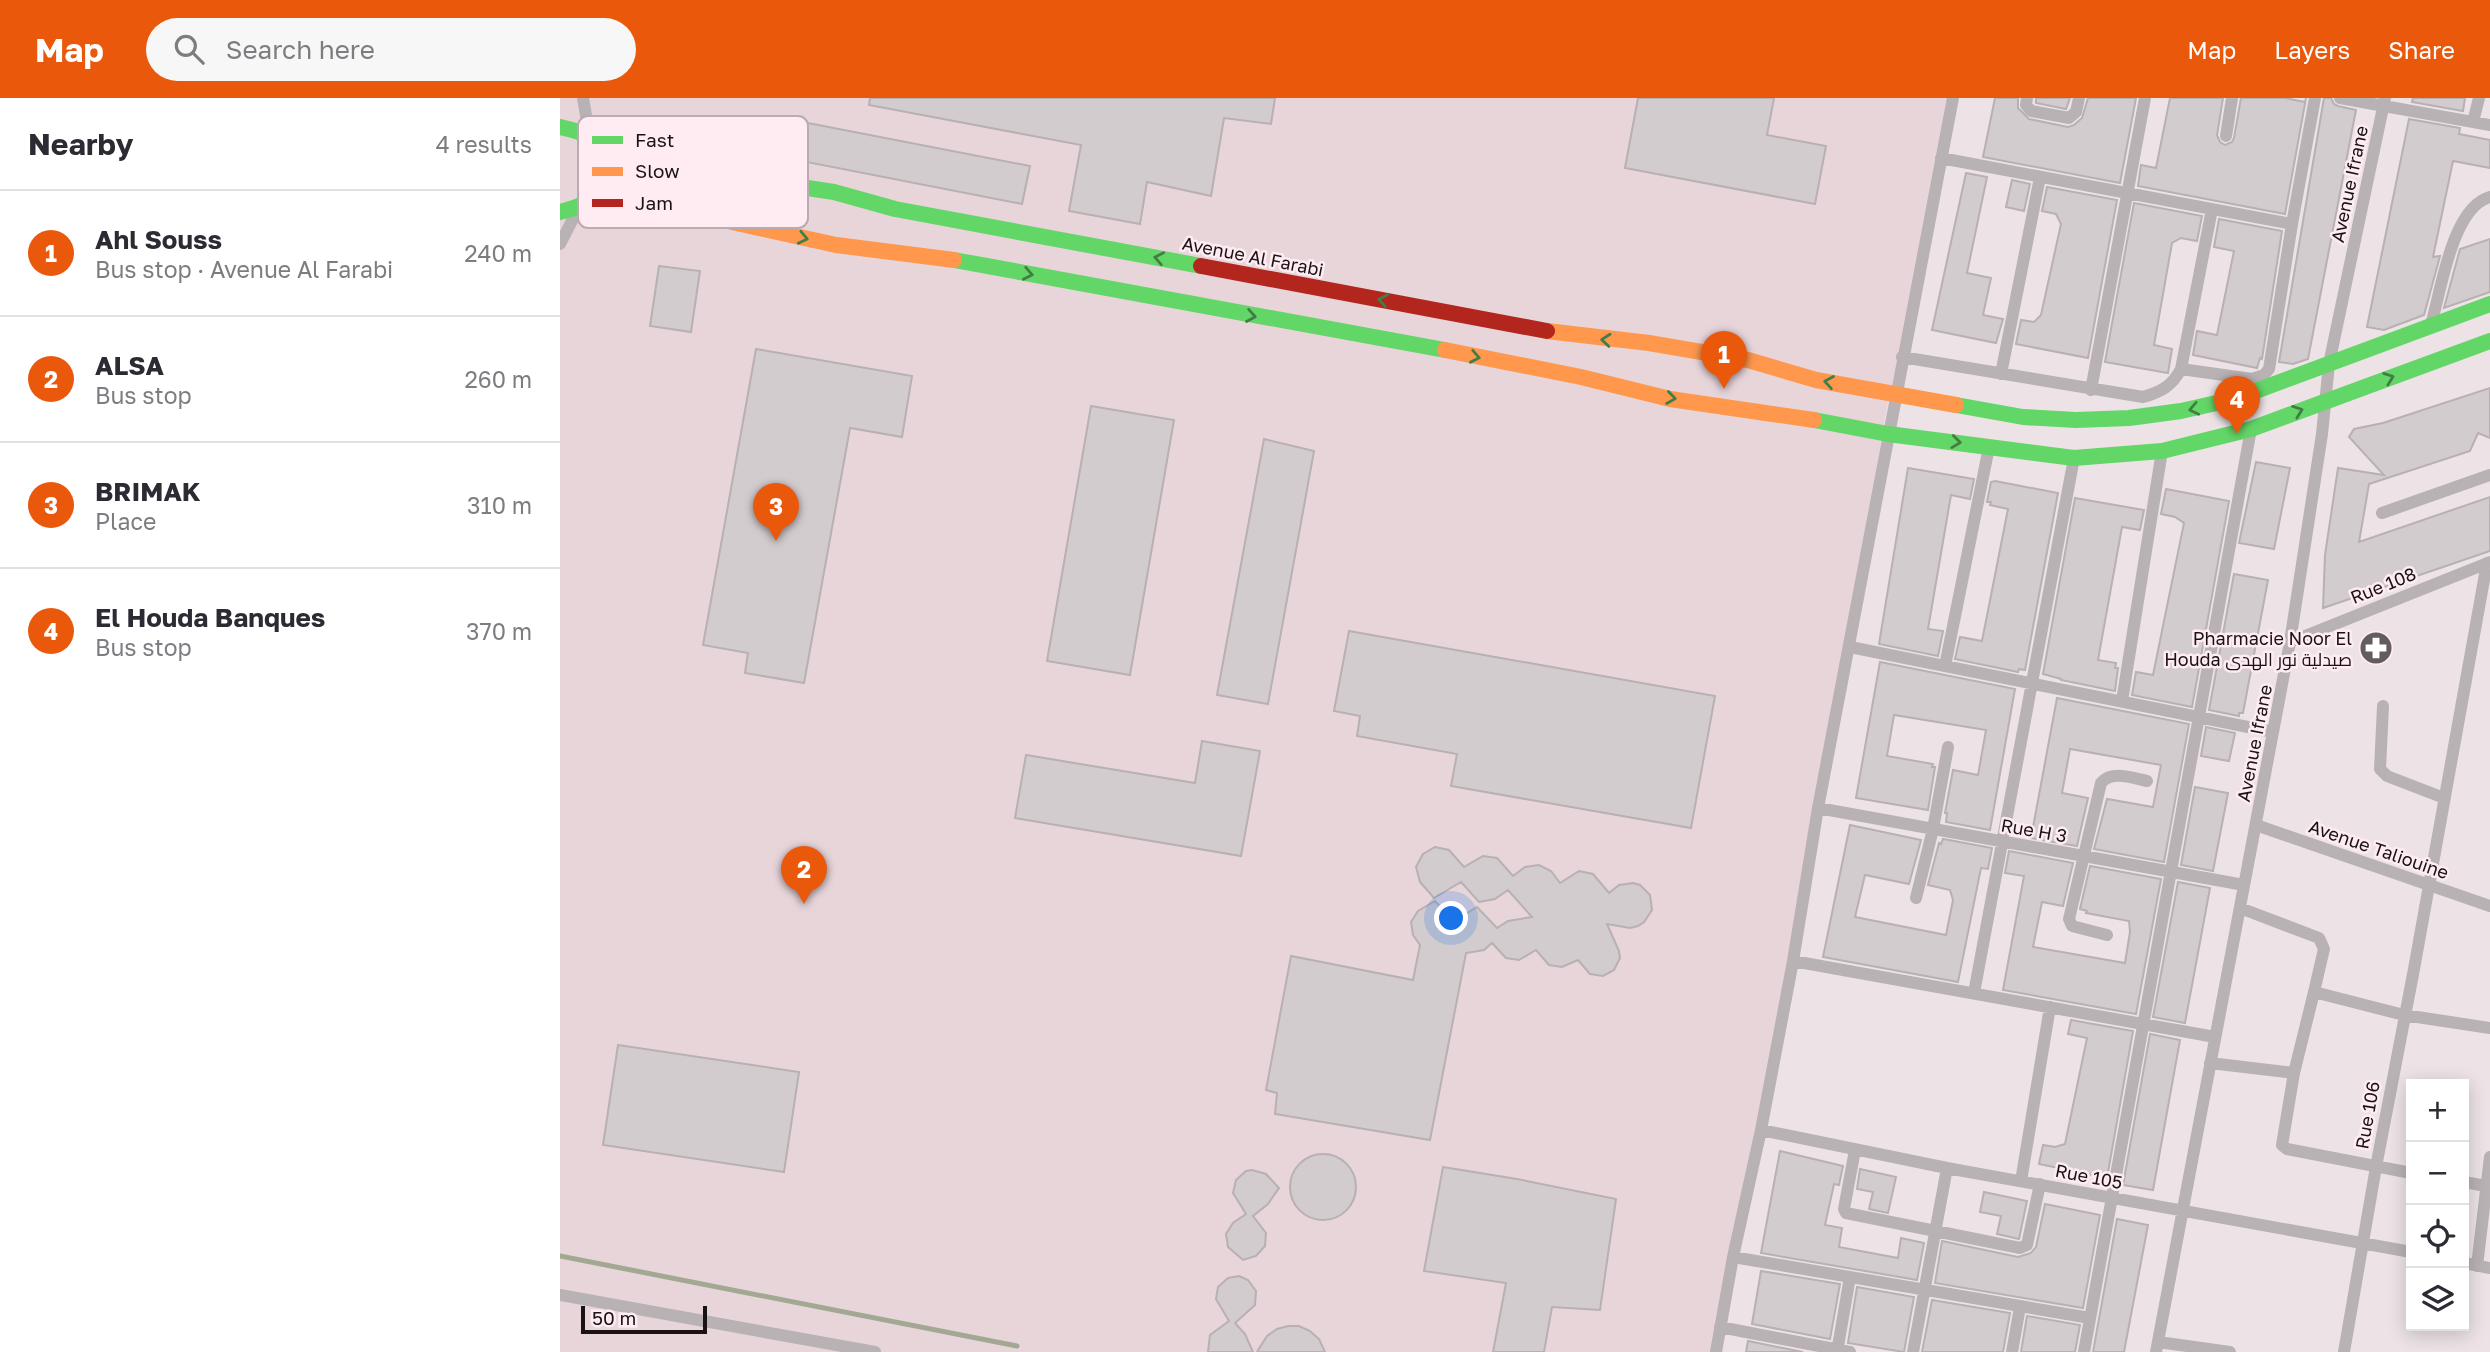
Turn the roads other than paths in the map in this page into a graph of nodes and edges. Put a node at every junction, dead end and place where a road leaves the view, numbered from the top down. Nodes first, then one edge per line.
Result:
1 (583, 98) edge
2 (1953, 98) edge
3 (2027, 98) edge
4 (2079, 98) edge
5 (2145, 98) edge
6 (2232, 98) edge
7 (2315, 98) edge
8 (2340, 98) edge
9 (2479, 98) edge
10 (2384, 102) edge
11 (586, 116) edge
12 (2473, 122) junction
13 (2490, 125) edge
14 (560, 127) edge
15 (578, 130) edge
16 (2227, 136) dead end
17 (1941, 158) junction
18 (2040, 177) junction
19 (808, 187) edge
20 (2128, 193) junction
21 (2490, 197) edge
22 (578, 209) joint
23 (2212, 209) junction
24 (560, 212) edge
25 (2292, 224) junction
26 (759, 228) edge
27 (560, 244) edge
28 (2490, 304) edge
29 (2431, 325) junction
30 (2490, 341) edge
31 (1902, 357) junction
32 (2329, 364) junction
33 (2181, 369) junction
34 (2001, 374) junction
35 (2091, 390) junction
36 (1896, 394) junction
37 (2325, 402) junction
38 (2250, 429) junction
39 (1888, 433) junction
40 (1989, 447) junction
41 (2162, 451) junction
42 (2074, 458) junction
43 (2490, 475) edge
44 (2382, 513) dead end
45 (2488, 563) edge
46 (2290, 642) junction
47 (1850, 647) junction
48 (1945, 666) junction
49 (2032, 684) junction
50 (2122, 701) junction
51 (2384, 706) dead end
52 (2198, 717) junction
53 (2273, 732) junction
54 (1948, 747) dead end
55 (2147, 781) dead end
56 (2444, 797) junction
57 (1818, 808) junction
58 (2256, 825) junction
59 (1933, 829) junction
60 (2002, 842) junction
61 (2084, 856) junction
62 (2170, 872) junction
63 (2428, 884) junction
64 (2244, 885) junction
65 (1916, 898) dead end
66 (2490, 906) edge
67 (2240, 908) junction
68 (2107, 935) dead end
69 (1793, 961) junction
70 (2314, 992) junction
71 (1974, 993) junction
72 (2050, 1007) junction
73 (2404, 1015) junction
74 (2143, 1024) junction
75 (2490, 1028) edge
76 (2216, 1037) junction
77 (2210, 1063) junction
78 (2294, 1073) junction
79 (1761, 1130) junction
80 (1855, 1150) junction
81 (2490, 1157) edge
82 (2375, 1167) junction
83 (1947, 1168) junction
84 (2406, 1172) edge
85 (2021, 1181) junction
86 (2469, 1183) edge
87 (2040, 1184) junction
88 (2486, 1185) junction
89 (2112, 1198) junction
90 (2182, 1211) junction
91 (1935, 1232) junction
92 (2364, 1242) junction
93 (2406, 1251) edge
94 (1732, 1257) junction
95 (2477, 1266) edge
96 (1850, 1278) junction
97 (1924, 1290) junction
98 (560, 1295) edge
99 (2020, 1307) junction
100 (2090, 1318) junction
101 (1720, 1327) junction
102 (2157, 1347) edge
103 (1841, 1351) edge
104 (875, 1352) edge
105 (1716, 1352) edge
106 (1913, 1352) edge
107 (2012, 1352) edge
108 (2084, 1352) edge
109 (2230, 1352) edge
110 (2344, 1352) edge

1 - 11 street
2 - 17 street
3 - 4 street
5 - 20 street
6 - 16 street
7 - 25 street
8 - 10 street
9 - 12 street
10 - 12 street
10 - 32 street, Avenue Ifrane
12 - 13 street
14 - 15 street
17 - 18 street
17 - 31 street
18 - 20 street
18 - 34 street
36 -> 19 street, Avenue Al Farabi
20 - 23 street
20 - 35 street
21 - 29 street
22 - 24 street
22 - 27 street
23 - 25 street
23 - 33 street
25 - 33 street
26 -> 39 street
28 - 29 street, Avenue Al Farabi
29 - 32 street, Avenue Al Farabi
37 -> 30 street
31 - 34 street
31 - 36 street
32 -> 36 street, Avenue Al Farabi
32 - 37 street, Avenue Ifrane
33 - 35 street
34 - 35 street
36 - 39 street
38 -> 37 street
37 - 46 street, Avenue Ifrane
38 - 41 street
38 - 52 street
39 -> 40 street
39 - 47 street
40 - 42 street
40 - 48 street
41 - 42 street
41 - 50 street
42 - 49 street
43 - 44 street
45 - 46 street, Rue 108
45 - 56 street, Rue 106
46 - 53 street, Avenue Ifrane
47 - 48 street
47 - 57 street
48 - 49 street
49 - 50 street
49 - 60 street
50 - 52 street
51 - 56 street
52 - 53 street
52 - 62 street
53 - 58 street, Avenue Ifrane
54 - 59 street
55 - 61 street
56 - 63 street, Rue 106
57 - 59 street, Rue H 3
57 - 69 street
58 - 63 street, Avenue Taliouine
58 - 64 street, Avenue Ifrane
59 - 60 street, Rue H 3
59 - 65 street
60 - 61 street, Rue H 3
60 - 71 street
61 - 62 street, Rue H 3
61 - 68 street
62 - 64 street, Rue H 3
62 - 74 street
63 - 66 street, Avenue Taliouine
63 - 73 street, Rue 106
64 - 67 street, Avenue Ifrane
67 - 70 street
67 - 76 street, Avenue Ifrane
69 - 71 street
69 - 79 street
70 - 73 street
70 - 78 street
71 - 72 street
72 - 74 street
72 - 85 street
73 - 75 street
73 - 82 street, Rue 106
74 - 76 street
74 - 89 street
76 - 77 street, Avenue Ifrane
77 - 78 street
77 - 90 street, Avenue Ifrane
78 - 82 street
79 - 80 street, Rue 105
79 - 94 street
80 - 83 street, Rue 105
80 - 91 street
81 - 88 street
82 - 84 street
82 - 92 street, Rue 106
83 - 85 street, Rue 105
83 - 91 street
85 - 87 street, Rue 105
86 - 88 street
87 - 89 street, Rue 105
87 - 91 street
88 - 95 street
89 - 90 street, Rue 105
89 - 100 street
90 - 92 street, Rue 105
90 - 102 street, Avenue Ifrane
91 - 97 street
92 - 93 street, Rue 105
92 - 110 street, Rue 106
94 - 96 street
94 - 101 street
96 - 97 street
96 - 103 street
97 - 99 street
97 - 106 street
98 - 104 street
99 - 100 street
99 - 107 street
100 - 108 street
101 - 103 street
101 - 105 street
102 - 109 street

